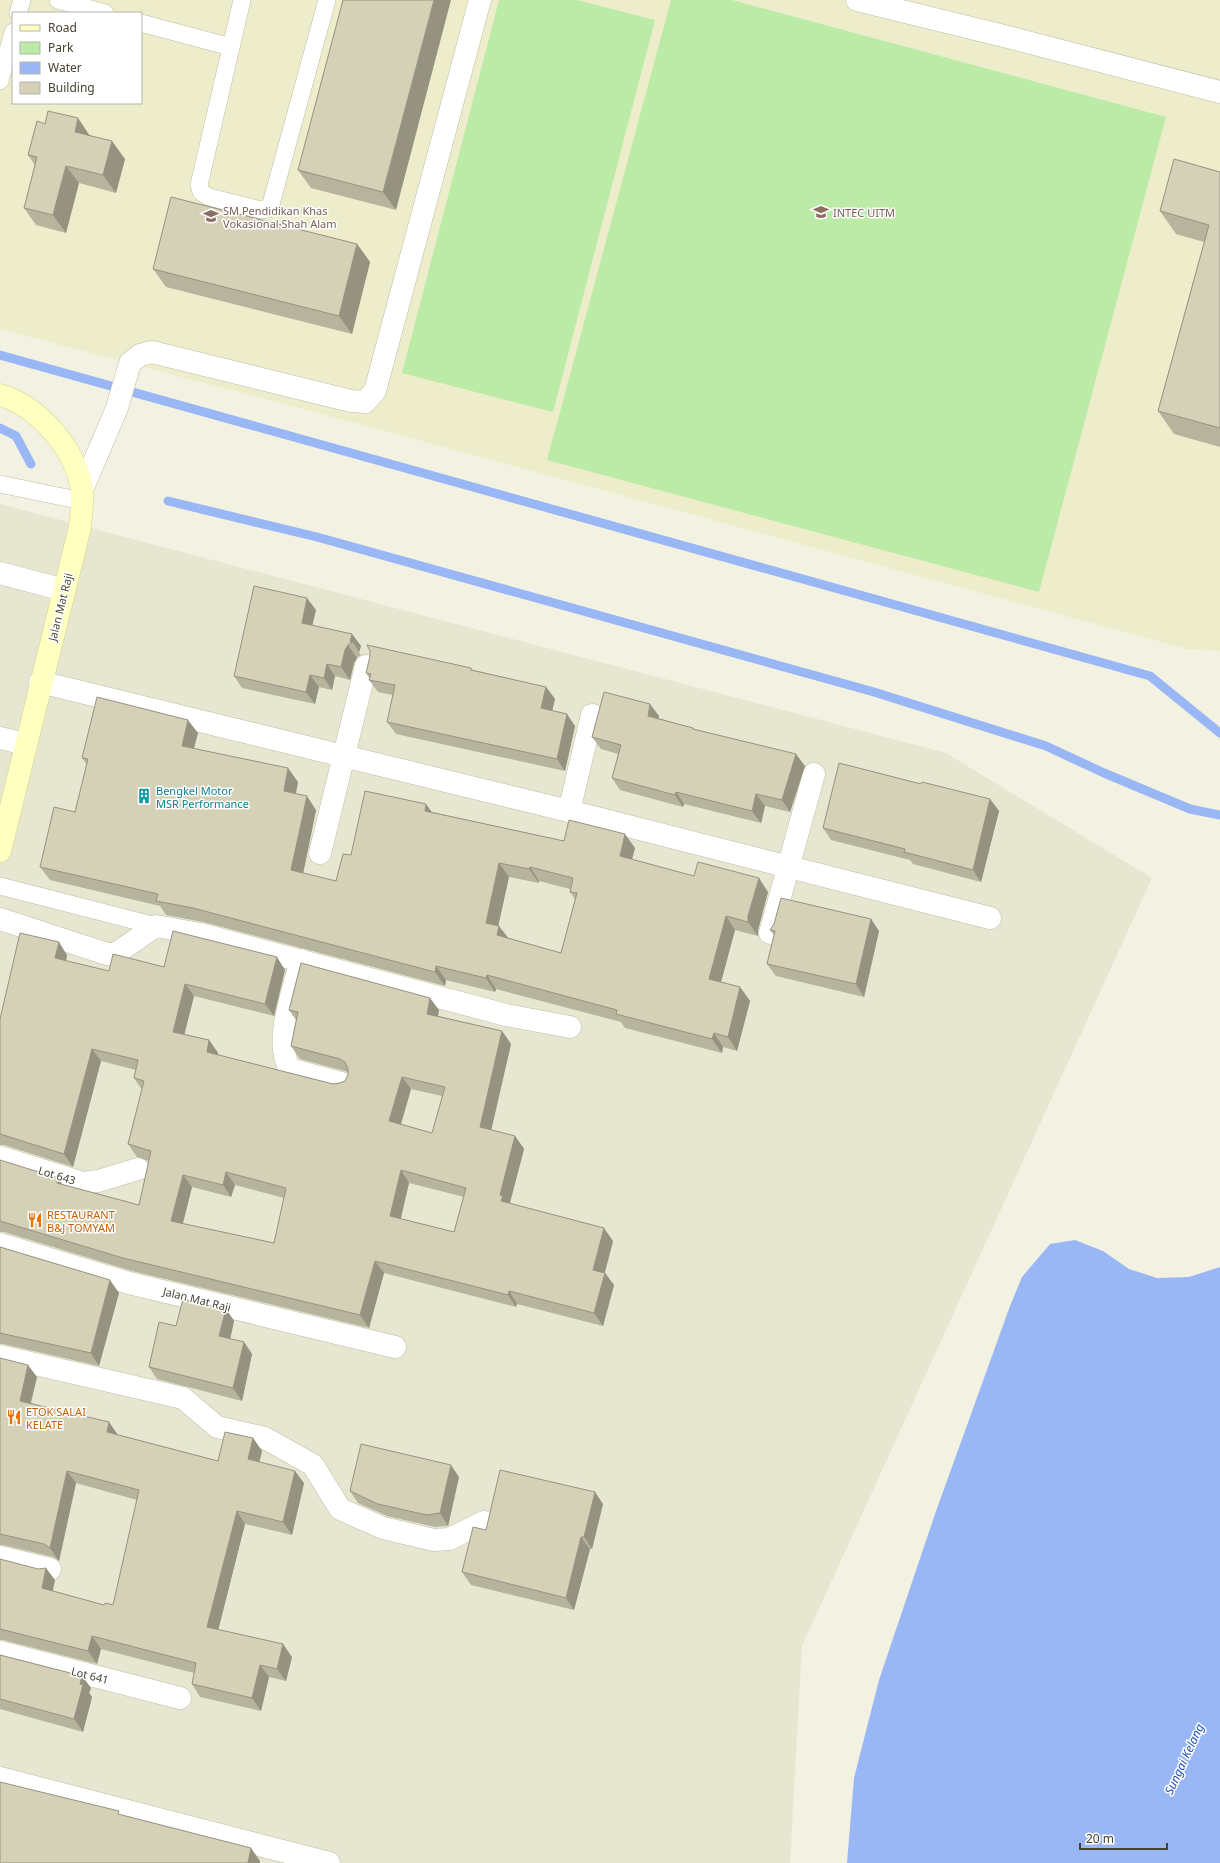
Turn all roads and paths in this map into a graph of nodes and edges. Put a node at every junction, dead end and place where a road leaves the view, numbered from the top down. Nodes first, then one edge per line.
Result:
1 (22, 0) edge
2 (58, 0) edge
3 (242, 0) edge
4 (327, 0) edge
5 (480, 0) edge
6 (857, 0) edge
7 (18, 12) edge
8 (102, 12) edge
9 (142, 23) edge
10 (12, 36) edge
11 (231, 47) junction
12 (0, 81) edge
13 (1220, 92) edge
14 (0, 395) edge
15 (0, 484) edge
16 (82, 495) junction
17 (0, 573) edge
18 (64, 590) junction
19 (366, 666) edge
20 (40, 682) junction
21 (592, 715) dead end
22 (0, 738) edge
23 (26, 744) junction
24 (343, 756) junction
25 (814, 774) dead end
26 (568, 811) junction
27 (0, 851) edge
28 (320, 853) dead end
29 (789, 866) junction
30 (0, 886) edge
31 (990, 918) dead end
32 (0, 919) edge
33 (156, 926) junction
34 (770, 933) dead end
35 (301, 960) junction
36 (570, 1027) dead end
37 (345, 1084) edge
38 (0, 1157) edge
39 (138, 1169) dead end
40 (0, 1244) edge
41 (395, 1347) dead end
42 (0, 1356) edge
43 (484, 1522) dead end
44 (0, 1557) edge
45 (50, 1568) dead end
46 (0, 1652) edge
47 (180, 1698) dead end
48 (0, 1778) edge
49 (329, 1863) edge

1 - 7 lane
2 - 8 lane
3 - 11 lane
4 - 11 lane
5 - 16 street
6 - 13 street
9 - 11 lane
10 - 12 lane
14 - 16 street, Jalan Mat Raji
15 - 16 lane
16 - 18 street, Jalan Mat Raji
17 - 18 street
18 - 20 street, Jalan Mat Raji
19 - 24 street
20 - 23 street, Jalan Mat Raji
20 - 24 street
21 - 26 street
22 - 23 street
23 - 27 street, Jalan Mat Raji
24 - 26 street
24 - 28 street
25 - 29 street
26 - 29 street
29 - 31 street
29 - 34 street
30 - 33 lane
32 - 33 street
33 - 35 street
35 - 36 street
35 - 37 street
38 - 39 street, Lot 643
40 - 41 street, Jalan Mat Raji
42 - 43 street
44 - 45 street
46 - 47 street, Lot 641
48 - 49 street

